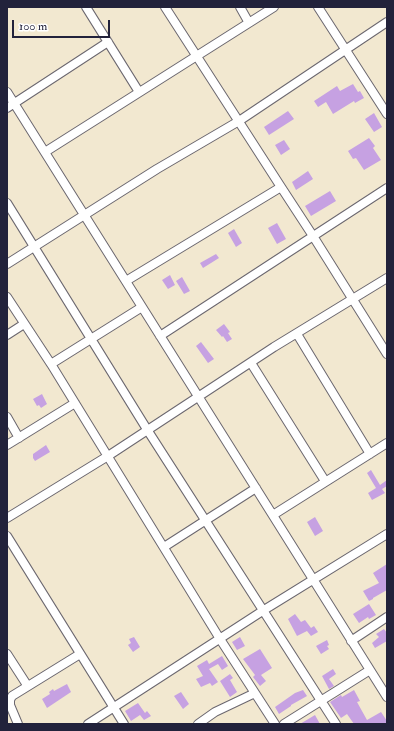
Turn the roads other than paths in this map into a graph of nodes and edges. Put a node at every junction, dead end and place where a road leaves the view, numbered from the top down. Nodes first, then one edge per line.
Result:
1 (86, 7) edge
2 (165, 7) edge
3 (240, 7) edge
4 (274, 7) edge
5 (318, 7) edge
6 (387, 22) edge
7 (249, 23) junction
8 (108, 42) junction
9 (345, 49) junction
10 (196, 56) junction
11 (7, 92) edge
12 (139, 92) junction
13 (11, 106) edge
14 (387, 113) edge
15 (239, 121) junction
16 (45, 152) junction
17 (281, 187) junction
18 (387, 188) edge
19 (7, 202) edge
20 (84, 216) junction
21 (313, 236) junction
22 (34, 247) junction
23 (7, 264) edge
24 (387, 278) edge
25 (126, 281) junction
26 (7, 297) edge
27 (354, 299) junction
28 (142, 307) junction
29 (24, 324) junction
30 (297, 334) junction
31 (7, 335) edge
32 (160, 336) junction
33 (91, 339) junction
34 (387, 354) edge
35 (251, 363) junction
36 (51, 364) junction
37 (198, 397) junction
38 (75, 403) junction
39 (7, 418) edge
40 (148, 431) junction
41 (19, 438) junction
42 (387, 443) edge
43 (7, 445) edge
44 (370, 454) junction
45 (108, 456) junction
46 (325, 482) junction
47 (256, 488) junction
48 (273, 515) junction
49 (7, 518) edge
50 (206, 521) junction
51 (387, 534) edge
52 (7, 536) edge
53 (164, 547) junction
54 (313, 580) junction
55 (264, 610) junction
56 (387, 617) edge
57 (220, 639) junction
58 (351, 641) junction
59 (7, 654) edge
60 (80, 654) junction
61 (370, 670) junction
62 (27, 686) junction
63 (255, 693) junction
64 (387, 697) edge
65 (321, 700) junction
66 (114, 707) junction
67 (18, 724) edge
68 (88, 724) edge
69 (124, 724) edge
70 (198, 724) edge
71 (276, 724) edge
72 (284, 724) edge
73 (336, 724) edge

1 - 8 street
2 - 10 street
3 - 7 street
4 - 7 street
5 - 9 street
6 - 9 street
7 - 10 street
8 - 12 street
8 - 13 street
9 - 14 street
9 - 15 street
10 - 12 street
10 - 15 street
11 - 13 street
12 - 16 street
13 - 16 street
15 - 17 street
15 - 20 street
16 - 20 street
17 - 21 street
17 - 25 street
18 - 21 street
19 - 22 street
20 - 22 street
20 - 25 street
21 - 27 street
21 - 32 street
22 - 23 street
22 - 33 street
24 - 27 street
25 - 28 street
26 - 29 street
27 - 30 street
27 - 34 street
28 - 32 street
28 - 33 street
29 - 31 street
29 - 36 street
30 - 35 street
30 - 44 street
32 - 37 street
33 - 36 street
33 - 40 street
35 - 37 street
35 - 46 street
36 - 38 street
37 - 40 street
37 - 47 street
38 - 41 street
38 - 45 street
39 - 41 street
40 - 45 street
40 - 50 street
41 - 43 street
42 - 44 street
44 - 46 street
45 - 49 street
45 - 53 street
46 - 48 street
47 - 48 street
47 - 50 street
48 - 54 street
50 - 53 street
50 - 55 street
51 - 54 street
52 - 60 street
53 - 57 street
54 - 55 street
54 - 58 street
55 - 57 street
55 - 65 street
56 - 58 street
57 - 63 street
57 - 66 street
58 - 61 street
59 - 62 street
60 - 62 street
60 - 66 street
61 - 64 street
61 - 65 street
62 - 67 street
63 - 70 street
63 - 71 street
65 - 72 street
65 - 73 street
66 - 68 street
66 - 69 street

